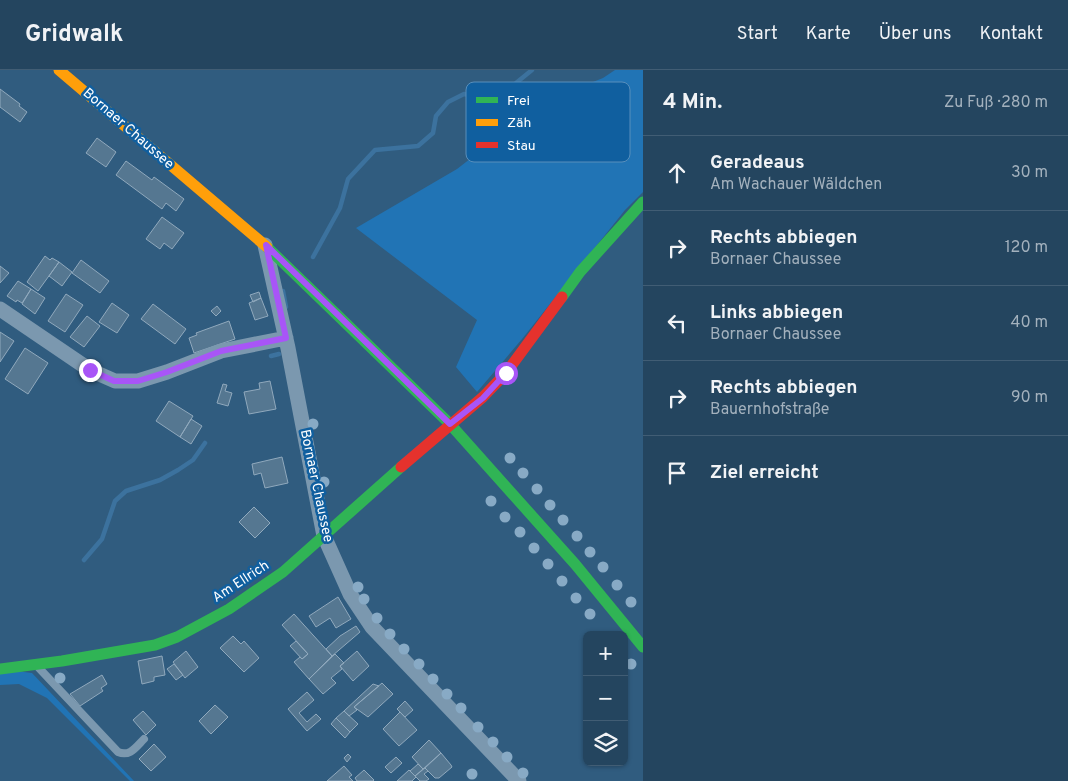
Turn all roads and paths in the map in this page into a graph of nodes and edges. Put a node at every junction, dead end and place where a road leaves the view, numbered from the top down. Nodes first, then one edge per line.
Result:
1 (59, 70) edge
2 (643, 202) edge
3 (266, 245) junction
4 (0, 309) edge
5 (286, 338) junction
6 (450, 424) junction
7 (324, 536) junction
8 (643, 647) edge
9 (35, 664) junction
10 (0, 669) edge
11 (144, 739) dead end
12 (519, 781) edge

1 - 3 street, Bornaer Chaussee
2 - 6 street, Am Ellrich
3 - 5 street, Bornaer Chaussee
3 - 6 street, Bornaer Chaussee
4 - 5 street
5 - 7 street, Bornaer Chaussee
6 - 7 street, Am Ellrich
6 - 8 street, Bornaer Chaussee
7 - 9 street, Am Ellrich
7 - 12 street, Bornaer Chaussee
9 - 10 street, Am Ellrich
9 - 11 lane

